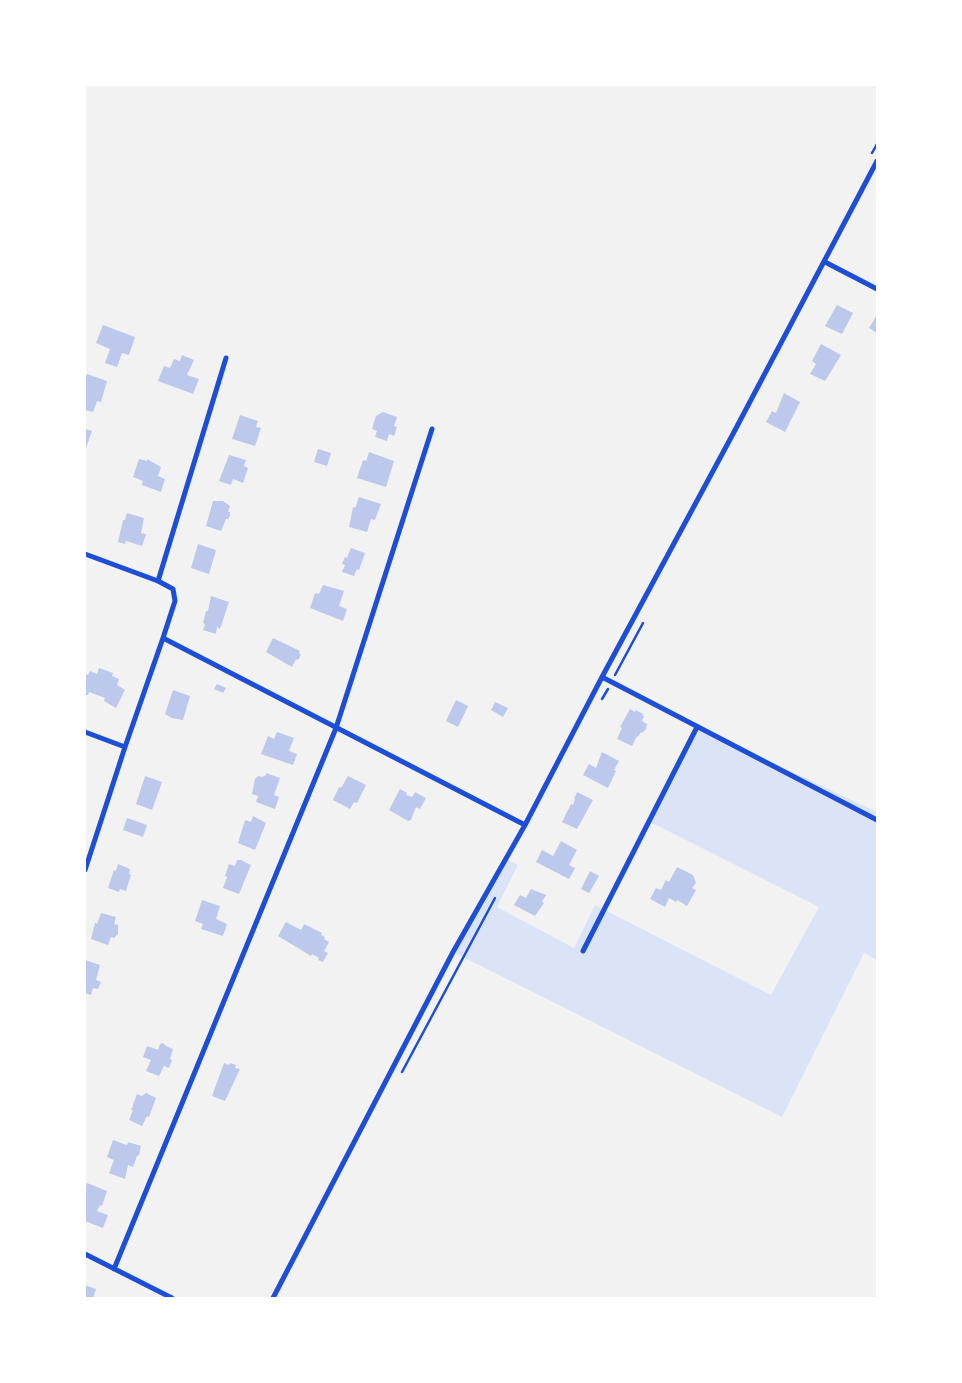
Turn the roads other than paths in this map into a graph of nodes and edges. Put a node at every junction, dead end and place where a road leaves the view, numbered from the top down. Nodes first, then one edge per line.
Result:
1 (877, 161) edge
2 (824, 262) junction
3 (877, 288) edge
4 (226, 358) dead end
5 (432, 428) dead end
6 (85, 554) edge
7 (158, 581) junction
8 (163, 638) junction
9 (602, 677) junction
10 (336, 728) junction
11 (697, 728) junction
12 (85, 732) edge
13 (125, 747) junction
14 (877, 820) edge
15 (525, 825) junction
16 (85, 870) edge
17 (583, 951) dead end
18 (85, 1254) edge
19 (114, 1270) junction
20 (172, 1298) edge
21 (273, 1298) edge

1 - 2 street
2 - 3 street
2 - 9 street
4 - 7 street
5 - 10 street
6 - 7 street
7 - 8 street
8 - 10 street
8 - 13 street
9 - 11 street
9 - 15 street
10 - 15 street
10 - 19 street
11 - 14 street
11 - 17 street
12 - 13 street
13 - 16 street
15 - 21 street
18 - 19 street
19 - 20 street

